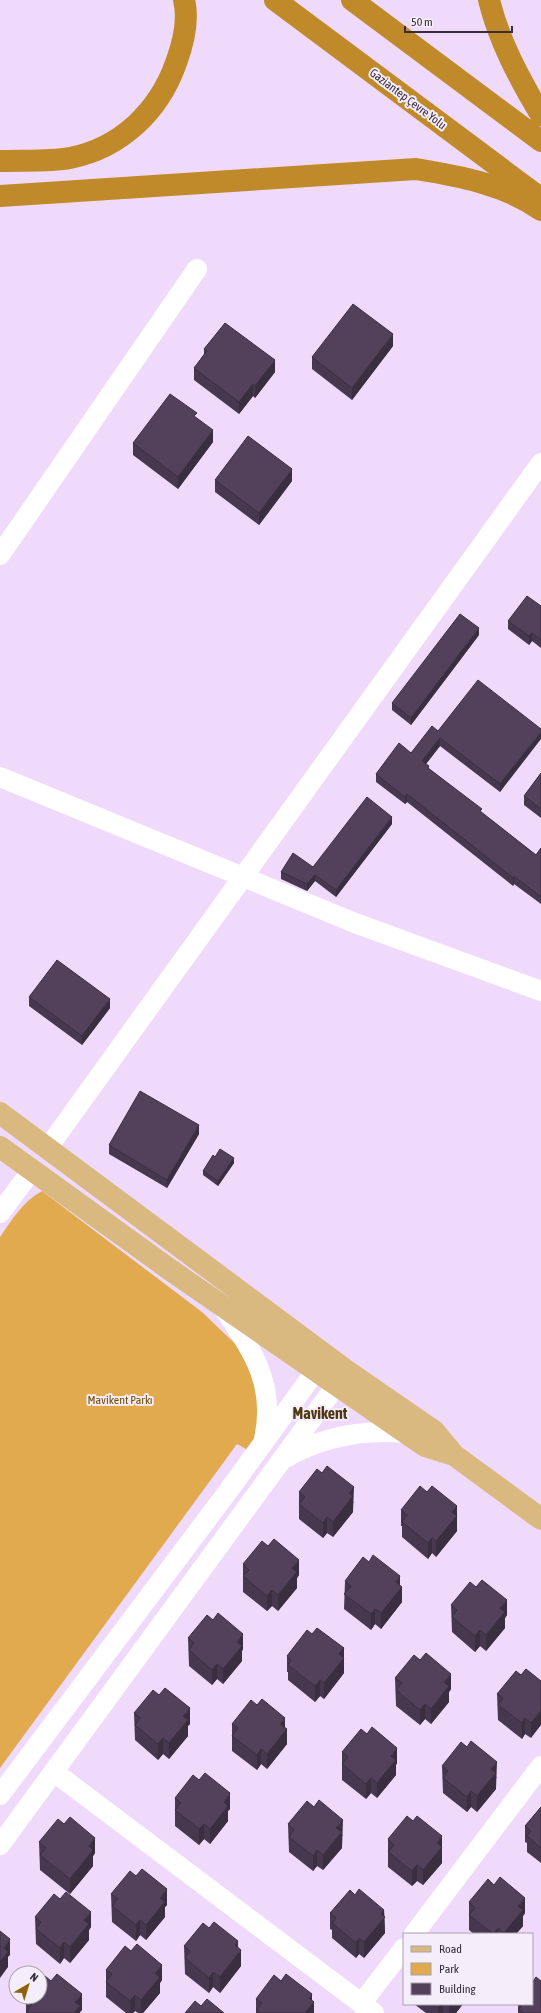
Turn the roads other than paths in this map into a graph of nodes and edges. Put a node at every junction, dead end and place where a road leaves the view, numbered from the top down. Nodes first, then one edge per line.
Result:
1 (184, 0) edge
2 (275, 0) edge
3 (352, 0) edge
4 (489, 0) edge
5 (541, 115) edge
6 (541, 141) edge
7 (0, 161) edge
8 (0, 196) edge
9 (541, 199) edge
10 (541, 210) edge
11 (197, 268) dead end
12 (541, 463) edge
13 (0, 555) edge
14 (0, 777) edge
15 (243, 877) junction
16 (541, 991) edge
17 (0, 1113) edge
18 (0, 1147) edge
19 (47, 1149) junction
20 (32, 1170) junction
21 (0, 1213) edge
22 (223, 1307) junction
23 (321, 1363) junction
24 (342, 1378) junction
25 (406, 1432) junction
26 (264, 1441) junction
27 (454, 1455) junction
28 (282, 1460) junction
29 (541, 1519) edge
30 (541, 1766) edge
31 (54, 1772) junction
32 (0, 1795) edge
33 (0, 1845) edge
34 (415, 1933) edge
35 (403, 1950) edge
36 (368, 2008) edge

1 - 7 highway
2 - 9 highway, Gaziantep Çevre Yolu
3 - 6 highway
4 - 5 highway
8 - 10 highway
11 - 13 street
12 - 15 street
14 - 15 street
15 - 16 street
15 - 19 street
17 - 19 main road
18 - 20 main road
19 - 23 main road
20 - 21 street
20 - 22 main road
22 - 23 main road
22 - 26 street
23 - 24 main road
23 - 26 street
24 - 25 main road
24 - 27 main road
24 - 28 street
25 - 27 main road
25 - 28 street
26 - 32 street
27 - 29 main road
28 - 31 street
30 - 34 street
31 - 33 street
31 - 36 street
35 - 36 street

